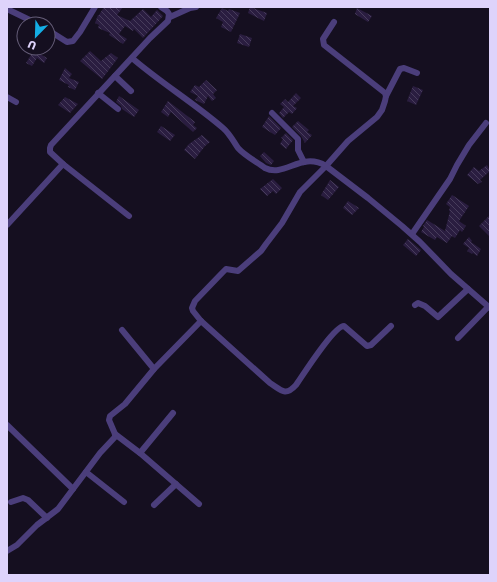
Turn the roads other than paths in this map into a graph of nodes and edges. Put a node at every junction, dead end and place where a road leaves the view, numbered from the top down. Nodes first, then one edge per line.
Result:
1 (95, 7) edge
2 (161, 7) edge
3 (196, 7) edge
4 (7, 9) edge
5 (21, 16) edge
6 (170, 18) junction
7 (334, 22) dead end
8 (56, 35) edge
9 (132, 58) junction
10 (417, 73) dead end
11 (115, 76) junction
12 (131, 91) dead end
13 (98, 93) junction
14 (386, 96) junction
15 (7, 97) edge
16 (16, 102) dead end
17 (118, 108) dead end
18 (272, 114) dead end
19 (486, 124) dead end
20 (304, 162) junction
21 (63, 164) junction
22 (326, 166) junction
23 (129, 216) dead end
24 (7, 225) edge
25 (412, 234) junction
26 (468, 289) junction
27 (415, 305) dead end
28 (489, 308) edge
29 (201, 321) junction
30 (392, 326) dead end
31 (122, 330) dead end
32 (458, 338) dead end
33 (154, 369) junction
34 (173, 413) dead end
35 (7, 425) edge
36 (115, 434) junction
37 (140, 452) junction
38 (86, 472) junction
39 (176, 484) junction
40 (73, 489) junction
41 (11, 502) dead end
42 (124, 502) dead end
43 (198, 504) dead end
44 (154, 505) dead end
45 (47, 518) junction
46 (7, 551) edge

1 - 8 street
2 - 6 street
3 - 6 street
4 - 5 street
6 - 9 street
7 - 14 street
9 - 11 street
9 - 20 street
10 - 14 street
11 - 12 street
11 - 13 street
13 - 17 street
13 - 21 street
14 - 22 street
15 - 16 street
18 - 20 street
19 - 25 street
20 - 22 street
21 - 23 street
21 - 24 street
22 - 25 street
22 - 29 street
25 - 26 street
26 - 27 street
26 - 28 street
28 - 32 street
29 - 30 street
29 - 33 street
31 - 33 street
33 - 36 street
34 - 37 street
35 - 40 street
36 - 37 street
36 - 38 street
37 - 39 street
38 - 40 street
38 - 42 street
39 - 43 street
39 - 44 street
40 - 45 street
41 - 45 street
45 - 46 street

